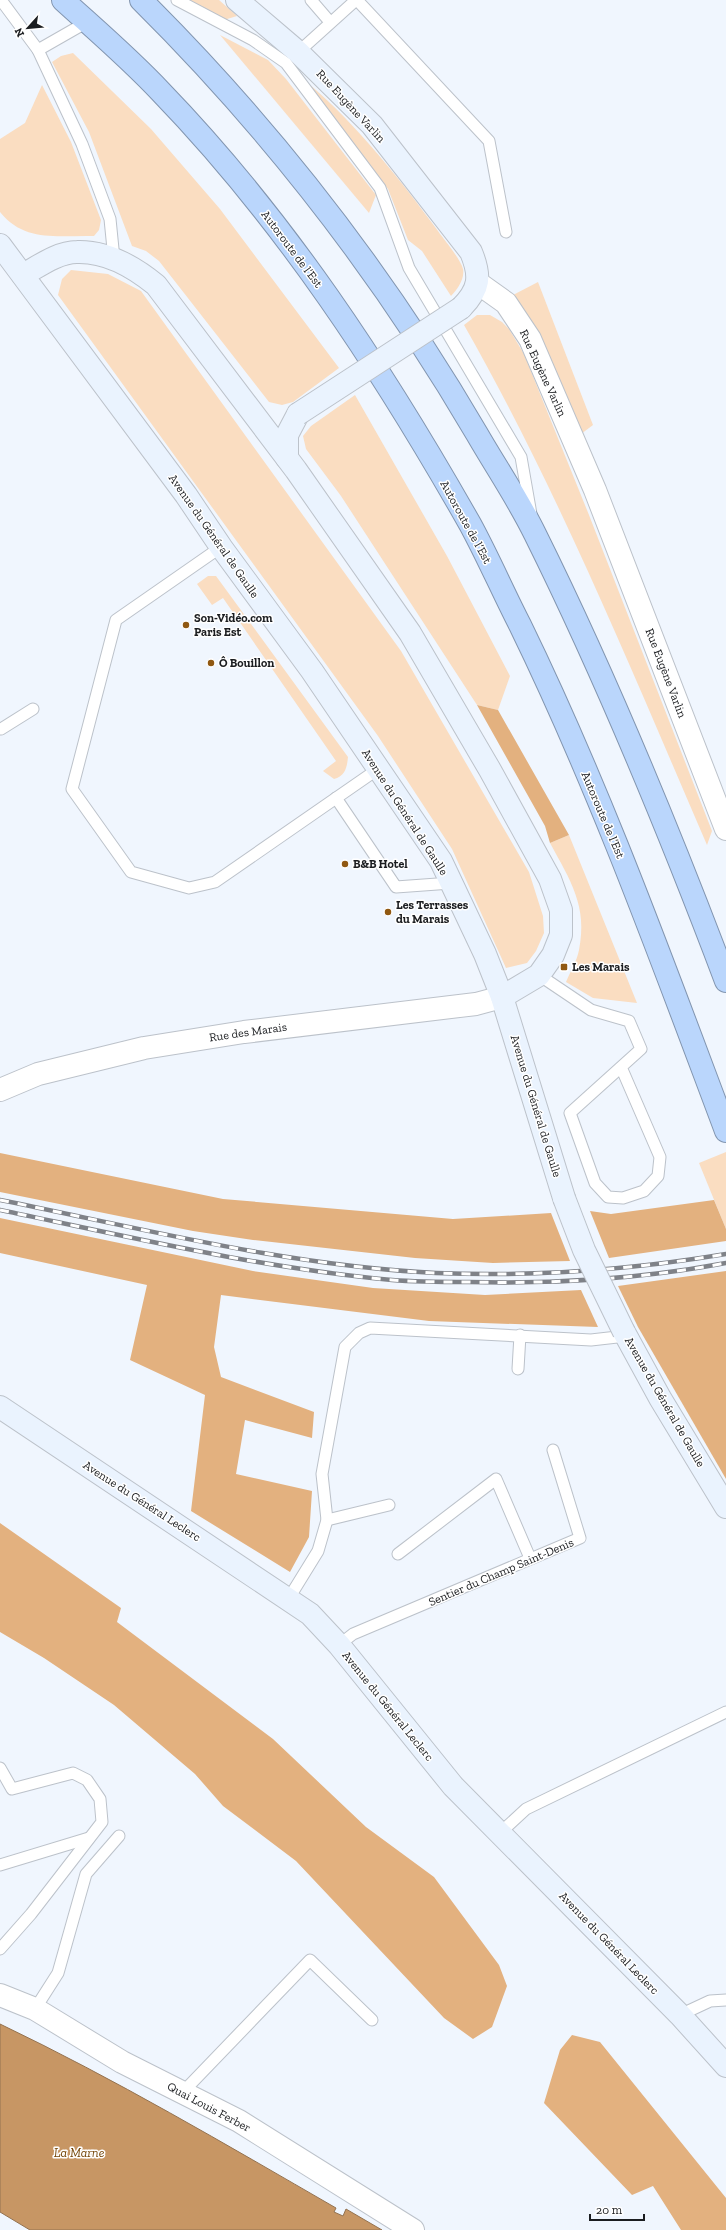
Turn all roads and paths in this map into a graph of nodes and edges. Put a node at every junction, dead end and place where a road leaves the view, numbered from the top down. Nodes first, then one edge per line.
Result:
1 (1, 0) edge
2 (63, 0) edge
3 (141, 0) edge
4 (177, 0) edge
5 (237, 0) edge
6 (311, 0) edge
7 (356, 0) edge
8 (87, 22) junction
9 (330, 22) junction
10 (38, 50) junction
11 (292, 58) junction
12 (506, 232) dead end
13 (0, 245) edge
14 (114, 259) junction
15 (23, 275) junction
16 (478, 283) junction
17 (298, 414) junction
18 (254, 417) junction
19 (287, 458) junction
20 (534, 531) junction
21 (221, 547) junction
22 (33, 709) dead end
23 (0, 731) edge
24 (378, 769) junction
25 (336, 798) junction
26 (726, 829) edge
27 (451, 883) junction
28 (539, 975) junction
29 (726, 981) edge
30 (502, 997) junction
31 (621, 1067) junction
32 (0, 1090) edge
33 (726, 1131) edge
34 (625, 1334) junction
35 (520, 1335) junction
36 (518, 1369) dead end
37 (0, 1407) edge
38 (553, 1450) dead end
39 (389, 1505) dead end
40 (726, 1506) edge
41 (327, 1520) junction
42 (398, 1554) dead end
43 (530, 1558) junction
44 (289, 1598) junction
45 (339, 1645) junction
46 (726, 1712) edge
47 (0, 1768) edge
48 (500, 1832) junction
49 (119, 1836) dead end
50 (89, 1838) junction
51 (0, 1865) edge
52 (0, 1949) edge
53 (0, 1995) edge
54 (726, 2000) edge
55 (34, 2009) junction
56 (680, 2015) junction
57 (372, 2020) dead end
58 (726, 2066) edge
59 (182, 2093) junction
60 (413, 2230) edge

1 - 10 lane
2 - 8 highway, Autoroute de l’Est
3 - 20 highway
4 - 11 lane
5 - 11 main road, Rue Eugène Varlin
6 - 9 lane
7 - 9 lane
7 - 12 lane
8 - 10 lane
8 - 33 highway, Autoroute de l’Est
9 - 11 lane
10 - 14 lane
11 - 16 main road, Rue Eugène Varlin
11 - 20 lane
13 - 15 main road, Avenue du Général de Gaulle
14 - 15 main road
14 - 18 main road
15 - 21 main road, Avenue du Général de Gaulle
16 - 17 main road, bridge
16 - 26 street, Rue Eugène Varlin
17 - 18 main road
17 - 19 main road
18 - 19 main road
19 - 28 main road
20 - 29 highway
21 - 24 main road, Avenue du Général de Gaulle
21 - 25 lane
22 - 23 lane
24 - 25 lane
24 - 27 main road, Avenue du Général de Gaulle
25 - 27 lane
27 - 30 main road, Avenue du Général de Gaulle
28 - 30 main road
28 - 31 lane
30 - 32 street, Rue des Marais
30 - 34 main road, Avenue du Général de Gaulle, bridge
31 - 31 lane
34 - 35 lane
34 - 40 main road, Avenue du Général de Gaulle
35 - 36 lane
35 - 41 lane
37 - 44 main road, Avenue du Général Leclerc
38 - 43 lane, Sentier du Champ Saint-Denis
39 - 41 lane
41 - 44 lane
42 - 43 lane
43 - 45 lane, Sentier du Champ Saint-Denis
44 - 45 main road, Avenue du Général Leclerc
45 - 48 main road, Avenue du Général Leclerc
46 - 48 lane
47 - 50 lane
48 - 56 main road, Avenue du Général Leclerc
49 - 55 lane
50 - 51 lane
50 - 52 lane
53 - 55 street, Quai Louis Ferber
54 - 56 lane
55 - 59 street, Quai Louis Ferber
56 - 58 main road, Avenue du Général Leclerc
57 - 59 lane
59 - 60 street, Quai Louis Ferber

